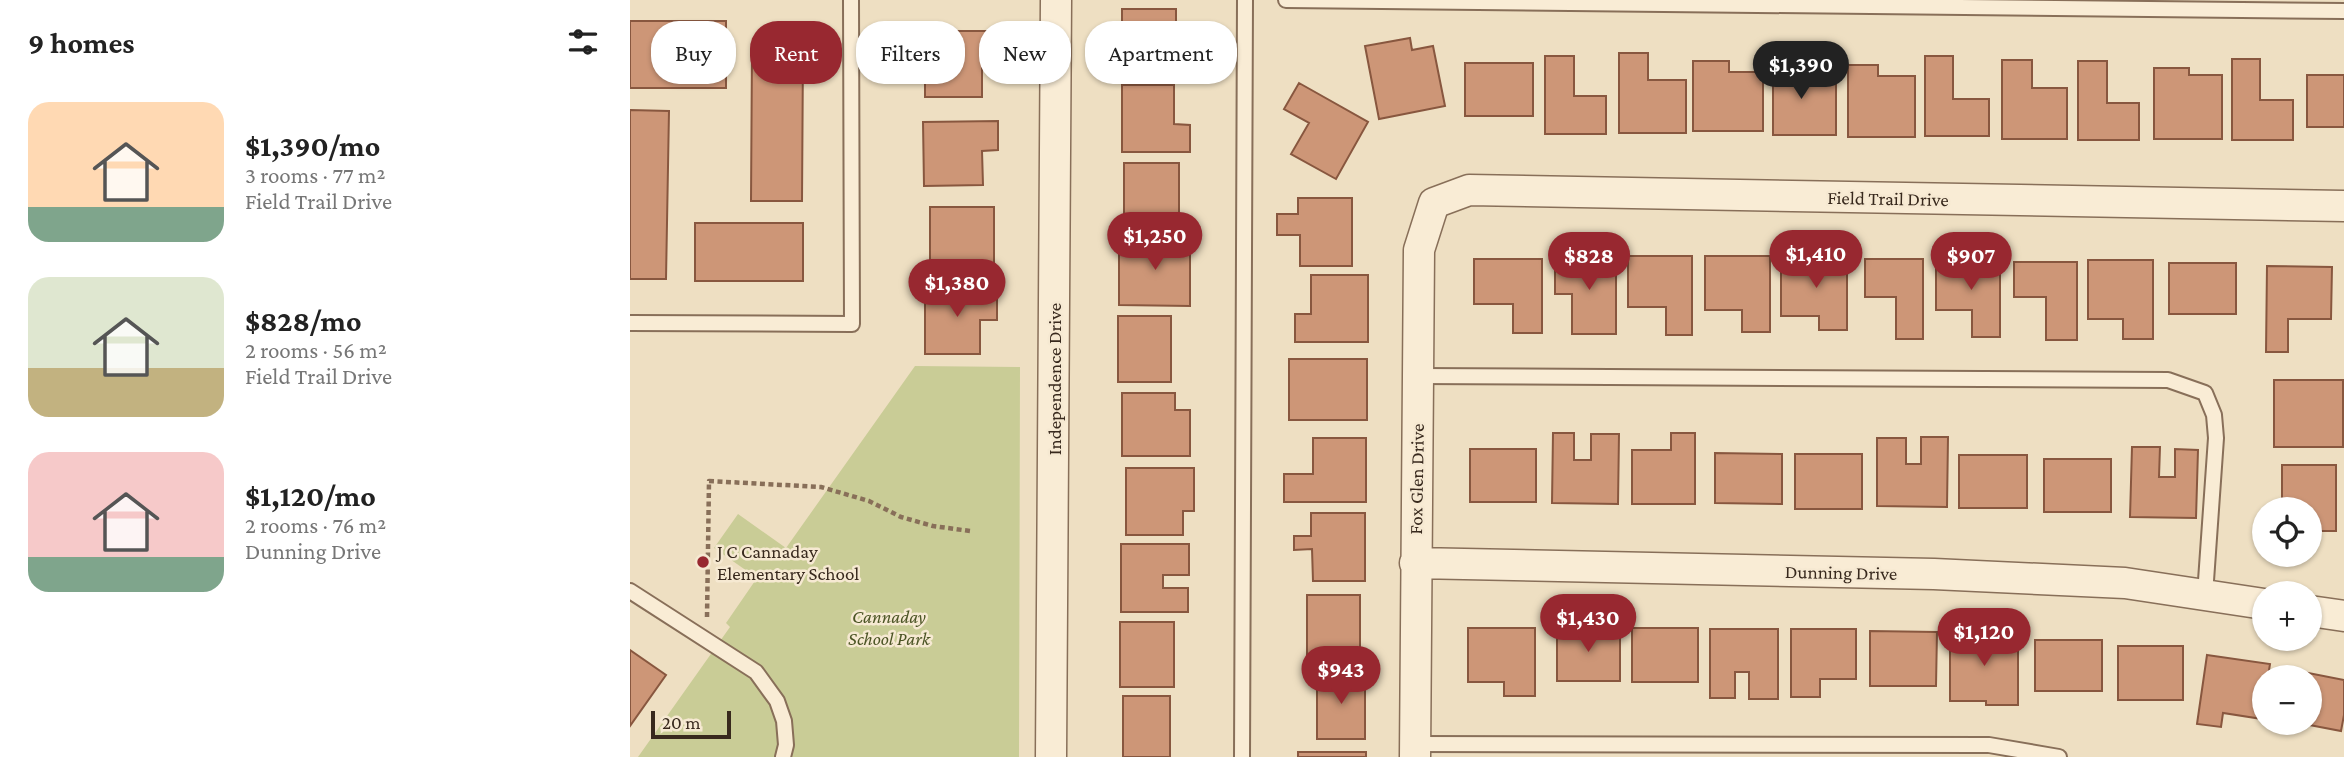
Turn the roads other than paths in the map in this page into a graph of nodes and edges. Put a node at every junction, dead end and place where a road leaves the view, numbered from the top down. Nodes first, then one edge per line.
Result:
1 (851, 0) edge
2 (1056, 0) edge
3 (1245, 0) edge
4 (1286, 0) edge
5 (2344, 11) edge
6 (1434, 203) joint
7 (2344, 205) edge
8 (630, 323) edge
9 (1417, 376) junction
10 (1415, 563) junction
11 (630, 591) edge
12 (2204, 595) junction
13 (2252, 602) edge
14 (2322, 613) edge
15 (2344, 616) edge
16 (1415, 750) edge
17 (783, 757) edge
18 (1051, 757) edge
19 (1242, 757) edge
20 (2059, 757) edge

1 - 8 lane
2 - 18 street, Independence Drive
3 - 19 lane
4 - 5 lane
6 - 7 street, Field Trail Drive
6 - 9 street, Fox Glen Drive
9 - 10 street, Fox Glen Drive
9 - 12 lane
10 - 12 street, Dunning Drive
10 - 16 street, Fox Glen Drive
11 - 17 lane
12 - 13 street, Dunning Drive
14 - 15 street
16 - 20 lane

